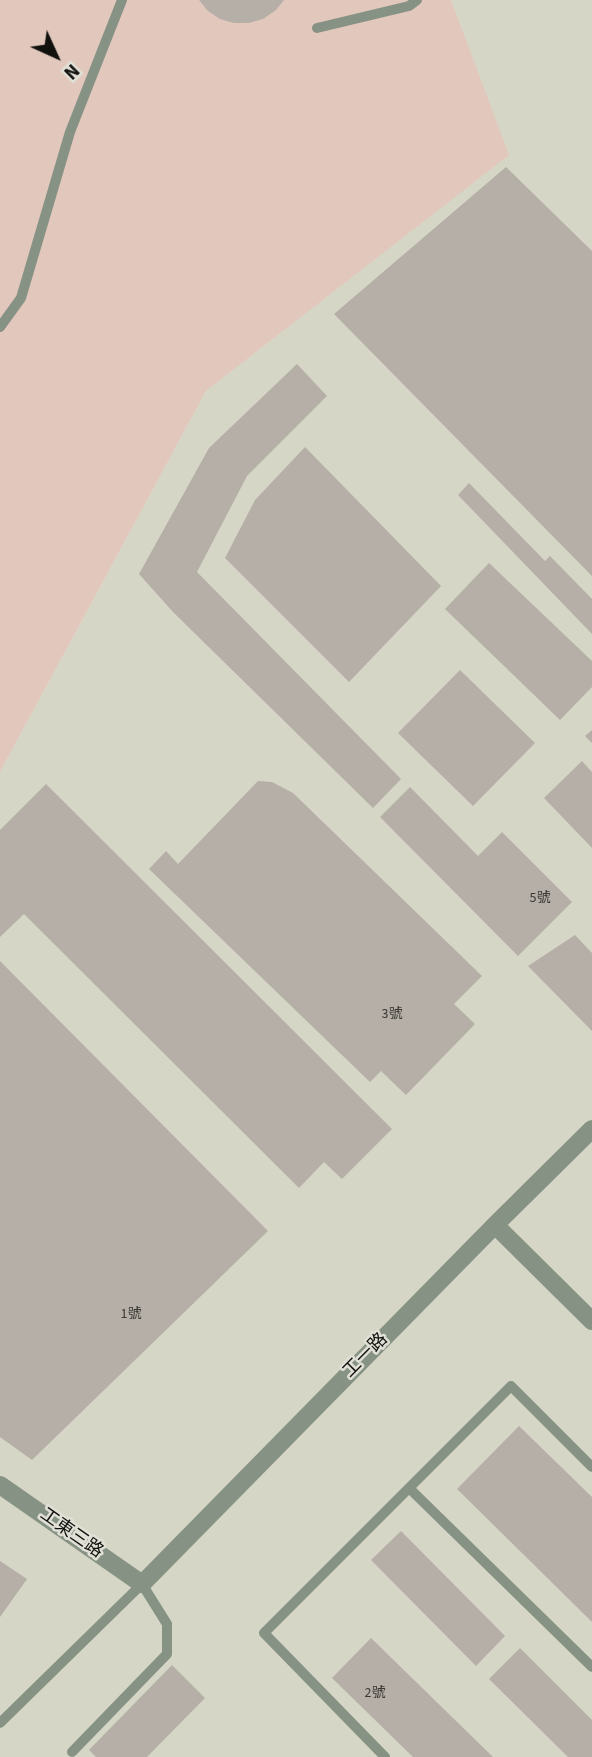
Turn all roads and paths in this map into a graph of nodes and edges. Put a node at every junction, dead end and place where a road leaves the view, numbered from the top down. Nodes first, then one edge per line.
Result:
1 (122, 0) edge
2 (417, 0) edge
3 (317, 28) dead end
4 (0, 327) edge
5 (592, 1129) edge
6 (495, 1224) junction
7 (592, 1321) edge
8 (592, 1466) edge
9 (0, 1485) edge
10 (409, 1488) junction
11 (142, 1584) junction
12 (592, 1667) edge
13 (0, 1723) edge
14 (72, 1752) dead end
15 (385, 1757) edge

1 - 4 lane
2 - 3 lane
5 - 6 street, 工一路
6 - 7 street
6 - 11 street, 工一路
8 - 10 lane
9 - 11 street, 工東三路
10 - 12 lane
10 - 15 lane
11 - 13 lane
11 - 14 lane

